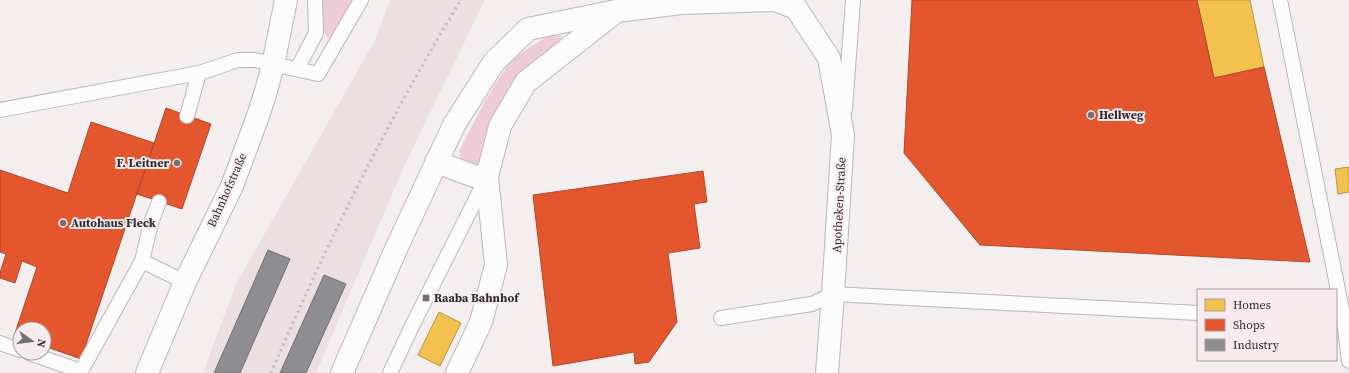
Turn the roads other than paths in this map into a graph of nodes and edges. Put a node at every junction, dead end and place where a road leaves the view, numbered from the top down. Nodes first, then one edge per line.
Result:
1 (286, 0) edge
2 (315, 0) edge
3 (361, 0) edge
4 (853, 0) edge
5 (1280, 0) edge
6 (798, 4) edge
7 (616, 11) junction
8 (274, 65) junction
9 (297, 69) junction
10 (199, 73) junction
11 (0, 110) edge
12 (187, 116) dead end
13 (843, 135) junction
14 (436, 162) junction
15 (487, 177) junction
16 (158, 202) dead end
17 (142, 261) junction
18 (185, 282) junction
19 (1334, 289) edge
20 (833, 294) junction
21 (1337, 304) edge
22 (1197, 313) edge
23 (721, 318) dead end
24 (1340, 320) edge
25 (0, 343) edge
26 (12, 347) edge
27 (52, 361) edge
28 (1349, 361) edge
29 (147, 373) edge
30 (342, 373) edge
31 (390, 373) edge
32 (457, 373) edge
33 (827, 373) edge

1 - 8 street, Bahnhofstraße
2 - 9 lane
3 - 9 lane
4 - 13 lane, Apotheken-Straße
5 - 19 lane
6 - 7 street
6 - 13 street
7 - 14 street
7 - 15 street
8 - 9 lane
8 - 10 lane
8 - 18 street, Bahnhofstraße
10 - 11 lane
10 - 12 lane
13 - 20 street, Apotheken-Straße
14 - 15 street
14 - 30 street
15 - 31 lane
15 - 32 street
16 - 17 lane
17 - 18 lane
17 - 27 lane
18 - 29 street, Bahnhofstraße
20 - 22 lane
20 - 23 lane
20 - 33 street, Apotheken-Straße
21 - 24 lane
24 - 28 lane
25 - 26 lane

